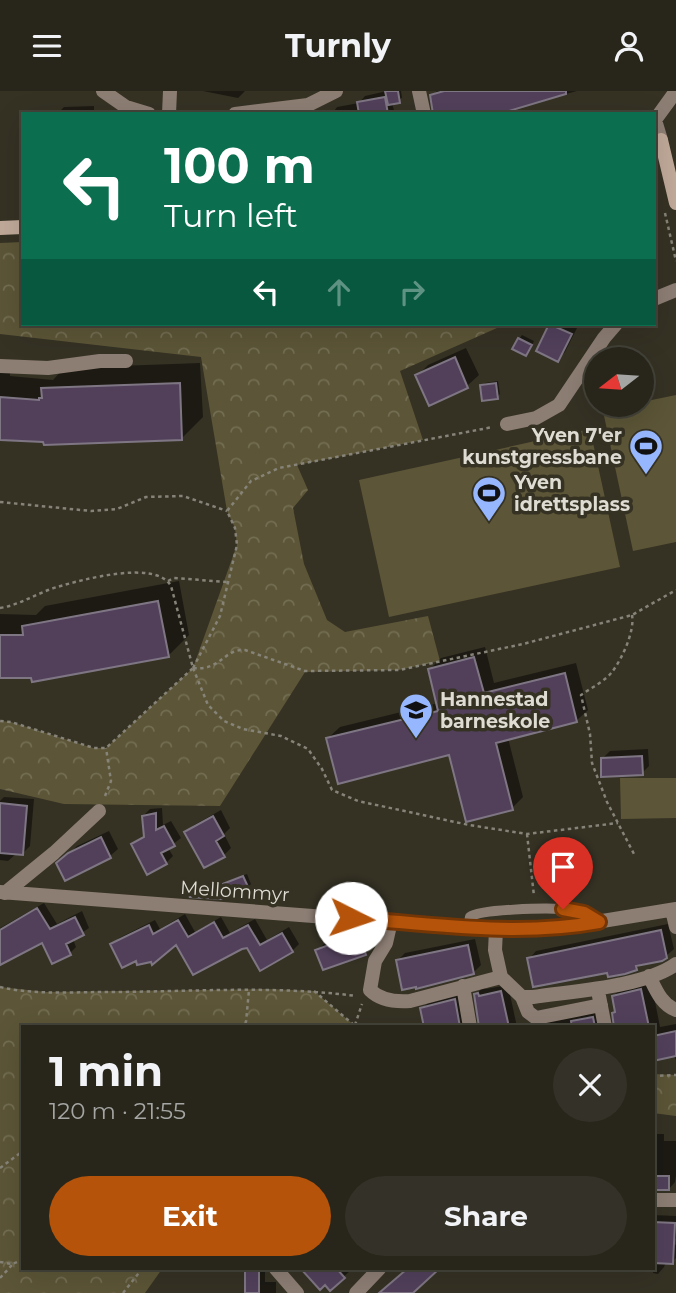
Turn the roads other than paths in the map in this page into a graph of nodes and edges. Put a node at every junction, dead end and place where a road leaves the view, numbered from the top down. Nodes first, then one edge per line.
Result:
1 (103, 91) edge
2 (170, 91) edge
3 (336, 91) edge
4 (419, 91) edge
5 (676, 91) edge
6 (142, 112) edge
7 (169, 112) edge
8 (251, 112) edge
9 (424, 112) edge
10 (656, 119) edge
11 (676, 134) edge
12 (658, 141) edge
13 (670, 205) edge
14 (21, 227) edge
15 (0, 228) edge
16 (676, 290) edge
17 (656, 298) edge
18 (614, 326) edge
19 (126, 361) dead end
20 (0, 366) edge
21 (507, 424) road end
22 (99, 811) road end
23 (3, 893) edge
24 (674, 909) edge
25 (391, 921) junction
26 (599, 922) junction
27 (468, 927) junction
28 (676, 927) edge
29 (496, 930) junction
30 (676, 964) edge
31 (501, 977) junction
32 (649, 977) junction
33 (463, 986) junction
34 (597, 988) junction
35 (522, 997) junction
36 (601, 1005) junction
37 (676, 1010) edge
38 (470, 1025) edge
39 (605, 1025) edge
40 (655, 1200) edge
41 (676, 1200) edge
42 (277, 1270) edge
43 (378, 1270) edge
44 (297, 1293) edge
45 (356, 1293) edge

1 - 6 street
2 - 7 street
3 - 8 street
4 - 9 street
5 - 10 street
11 - 12 street
12 - 13 street
14 - 15 street
16 - 17 street
18 - 21 street
19 - 20 street
22 - 23 street
23 - 25 street, Mellommyr
24 - 26 street, Mellommyr
24 - 28 street
25 - 27 street, Mellommyr
25 - 33 street
26 - 27 lane
26 - 29 street, Mellommyr
27 - 29 street, Mellommyr
29 - 31 street
30 - 32 street
31 - 33 street
31 - 35 street
32 - 34 street
32 - 37 street
33 - 38 street
34 - 35 street
34 - 36 street
35 - 36 street
36 - 39 street
40 - 41 street
42 - 44 street
43 - 45 street

